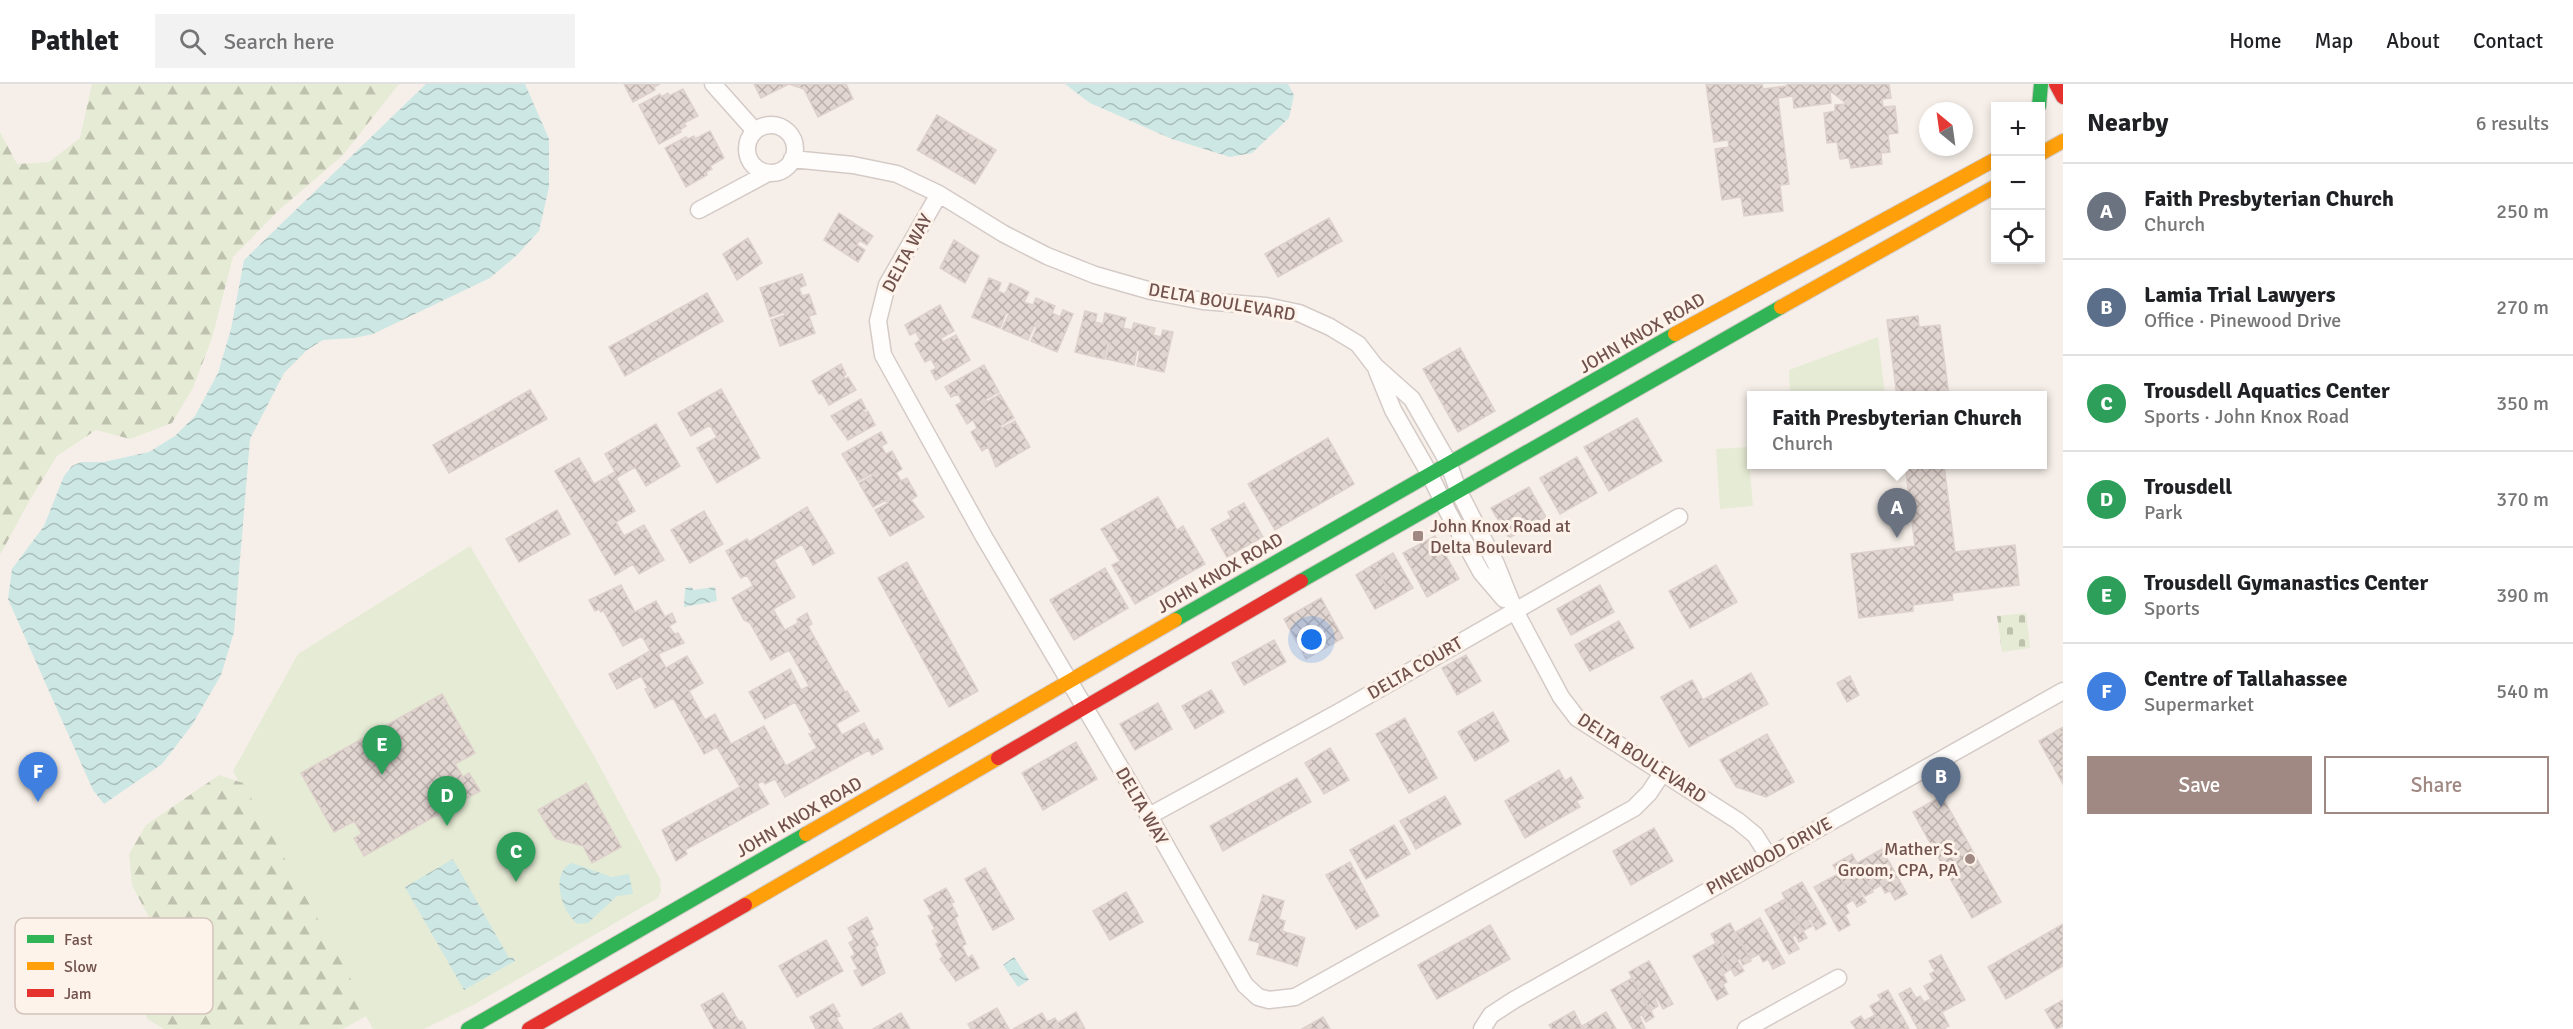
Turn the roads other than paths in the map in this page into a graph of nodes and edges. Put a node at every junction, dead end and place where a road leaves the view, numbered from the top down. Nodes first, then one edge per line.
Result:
1 (713, 84) edge
2 (2041, 84) edge
3 (2056, 84) edge
4 (2063, 97) edge
5 (2039, 102) edge
6 (2063, 128) edge
7 (755, 131) junction
8 (2045, 137) edge
9 (2063, 141) edge
10 (792, 159) junction
11 (1991, 161) edge
12 (2045, 161) edge
13 (768, 172) junction
14 (1991, 188) edge
15 (939, 194) junction
16 (699, 210) dead end
17 (1738, 299) junction
18 (1751, 326) junction
19 (1375, 366) junction
20 (1448, 462) junction
21 (1429, 473) junction
22 (1458, 490) junction
23 (1441, 500) junction
24 (1679, 517) dead end
25 (1515, 611) junction
26 (1068, 682) junction
27 (2063, 691) edge
28 (1084, 706) junction
29 (1663, 772) junction
30 (1149, 816) junction
31 (1769, 857) junction
32 (712, 906) junction
33 (696, 916) junction
34 (1838, 978) dead end
35 (468, 1029) edge
36 (529, 1029) edge
37 (1482, 1029) edge
38 (1746, 1029) edge

1 - 7 street
2 - 5 main road
3 - 4 main road
6 - 8 main road
7 - 10 street
7 - 13 street
9 - 12 main road
10 - 13 street
10 - 15 street, DELTA BOULEVARD
11 - 17 main road, JOHN KNOX ROAD
13 - 16 street
14 - 18 main road, JOHN KNOX ROAD
15 - 19 street, DELTA BOULEVARD
15 - 26 street, DELTA WAY
17 - 18 main road
17 - 20 main road, JOHN KNOX ROAD
18 - 22 main road, JOHN KNOX ROAD
19 - 20 street, DELTA BOULEVARD
19 - 21 street, DELTA BOULEVARD
20 - 21 main road, JOHN KNOX ROAD
20 - 22 street, DELTA BOULEVARD
21 - 23 street, DELTA BOULEVARD
21 - 26 main road, JOHN KNOX ROAD
22 - 23 main road, JOHN KNOX ROAD
22 - 25 street, DELTA BOULEVARD
23 - 25 street, DELTA BOULEVARD
23 - 28 main road, JOHN KNOX ROAD
24 - 25 street, DELTA COURT
25 - 29 street, DELTA BOULEVARD
25 - 30 street, DELTA COURT
26 - 28 street, DELTA WAY
26 - 32 main road, JOHN KNOX ROAD
27 - 31 street, PINEWOOD DRIVE
28 - 30 street, DELTA WAY
28 - 32 main road, JOHN KNOX ROAD
29 - 30 street, DELTA WAY
29 - 31 street, DELTA BOULEVARD
31 - 37 street, PINEWOOD DRIVE
32 - 33 main road, JOHN KNOX ROAD
32 - 33 main road, JOHN KNOX ROAD
33 - 35 main road, JOHN KNOX ROAD
33 - 36 main road, JOHN KNOX ROAD
34 - 38 street

